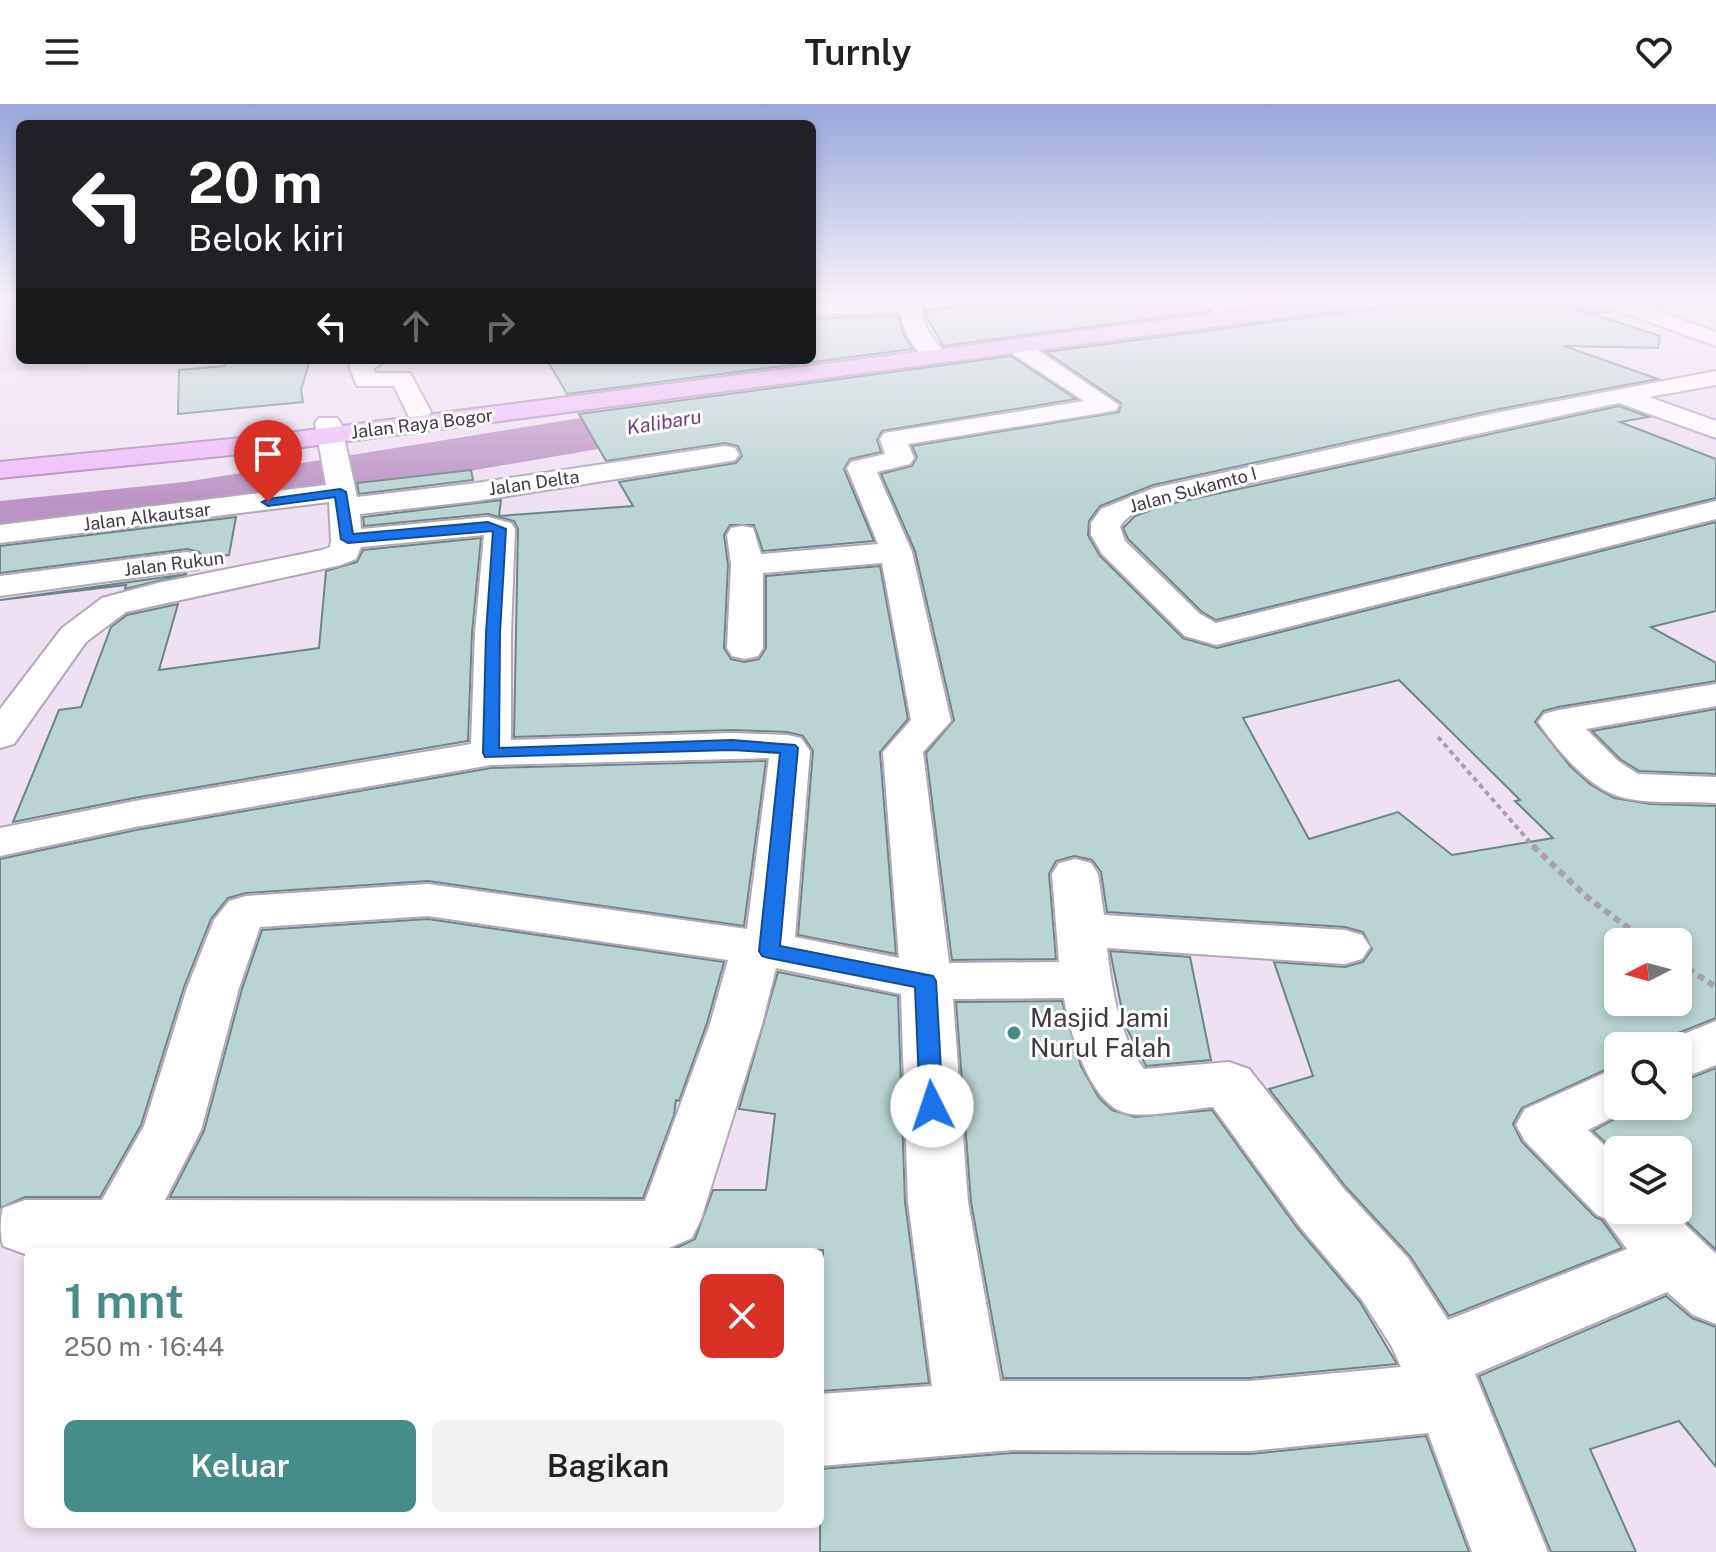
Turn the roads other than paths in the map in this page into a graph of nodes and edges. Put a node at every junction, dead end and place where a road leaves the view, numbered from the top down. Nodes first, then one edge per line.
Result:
1 (361, 367) edge
2 (761, 367) edge
3 (821, 367) edge
4 (1048, 367) edge
5 (1711, 381) edge
6 (1618, 395) junction
7 (418, 412) junction
8 (1716, 430) edge
9 (725, 454) dead end
10 (0, 456) edge
11 (0, 470) edge
12 (338, 489) junction
13 (1716, 510) edge
14 (0, 534) edge
15 (896, 552) junction
16 (0, 586) edge
17 (745, 648) dead end
18 (1716, 695) edge
19 (0, 736) edge
20 (491, 753) junction
21 (1716, 790) edge
22 (0, 842) edge
23 (1075, 874) dead end
24 (1345, 947) dead end
25 (763, 949) junction
26 (1086, 955) junction
27 (926, 981) junction
28 (1716, 1041) edge
29 (1692, 1052) edge
30 (1604, 1096) edge
31 (1604, 1183) edge
32 (1645, 1224) edge
33 (121, 1225) junction
34 (25, 1227) dead end
35 (650, 1240) edge
36 (1695, 1276) edge
37 (1441, 1378) junction
38 (971, 1417) junction
39 (824, 1430) edge
40 (1510, 1552) edge

1 - 7 street
2 - 7 highway, Jalan Raya Bogor
3 - 12 highway, Jalan Raya Bogor
4 - 15 street
5 - 6 street, Jalan Sukamto I
6 - 8 street
6 - 13 street, Jalan Sukamto I
7 - 12 highway, Jalan Raya Bogor
9 - 12 street, Jalan Delta
10 - 12 highway, Jalan Raya Bogor
11 - 12 highway
12 - 14 street, Jalan Alkautsar
12 - 16 street, Jalan Rukun
12 - 19 street
12 - 20 street
15 - 17 street
15 - 27 street
18 - 21 street
20 - 22 street
20 - 25 street
23 - 26 street
24 - 26 street
25 - 27 street
25 - 33 street
25 - 35 street
26 - 27 street
26 - 37 street
27 - 38 street
28 - 29 street
30 - 31 street
32 - 36 street
33 - 34 street
33 - 35 street
36 - 37 street
37 - 38 street
37 - 40 street
38 - 39 street

